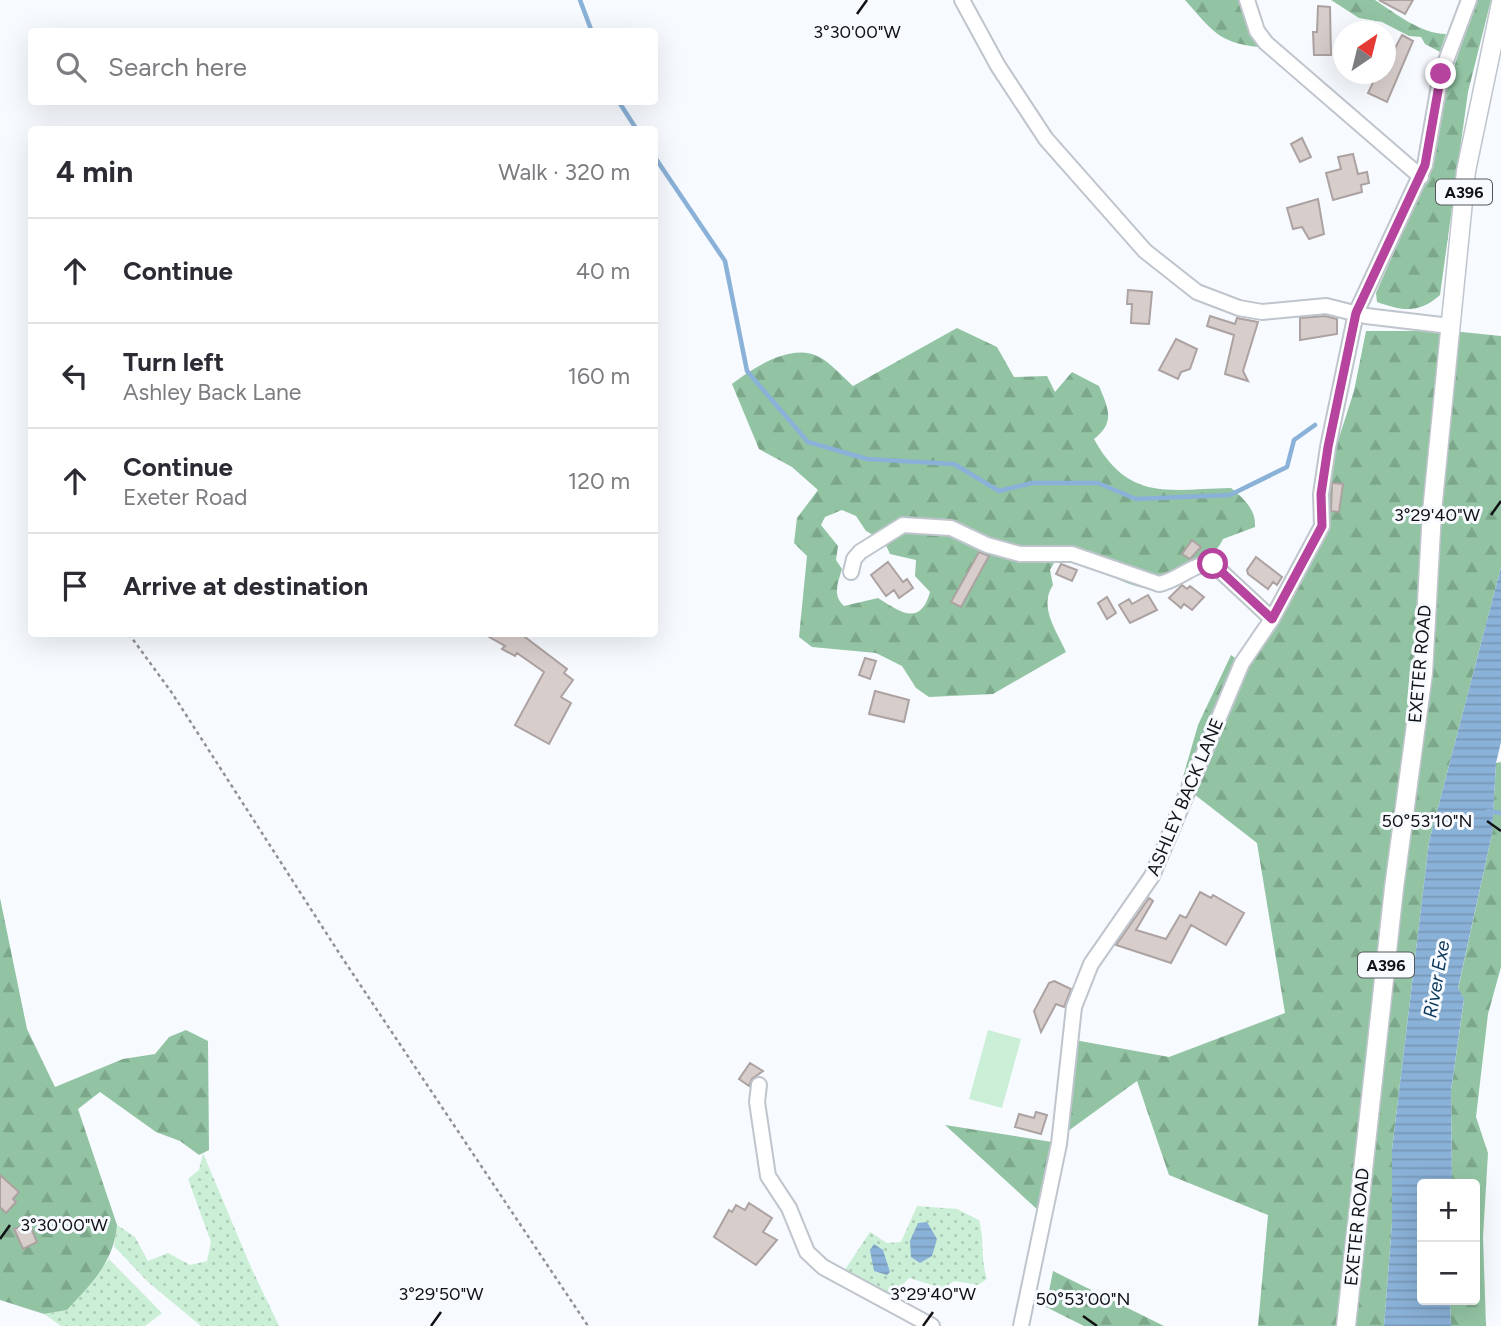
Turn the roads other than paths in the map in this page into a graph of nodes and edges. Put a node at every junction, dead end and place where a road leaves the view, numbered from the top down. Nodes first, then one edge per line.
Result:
1 (961, 0) edge
2 (1247, 0) edge
3 (1469, 0) edge
4 (1500, 14) edge
5 (1421, 177) junction
6 (1356, 313) junction
7 (1450, 326) junction
8 (851, 572) dead end
9 (1272, 619) junction
10 (759, 1085) dead end
11 (932, 1326) edge
12 (1021, 1326) edge
13 (1346, 1326) edge

1 - 6 street
2 - 5 street
3 - 5 street
4 - 7 main road, EXETER ROAD / A396
5 - 6 street
6 - 7 street
6 - 9 street, ASHLEY BACK LANE
7 - 13 main road, EXETER ROAD / A396
8 - 9 street
9 - 12 street, ASHLEY BACK LANE
10 - 11 street

